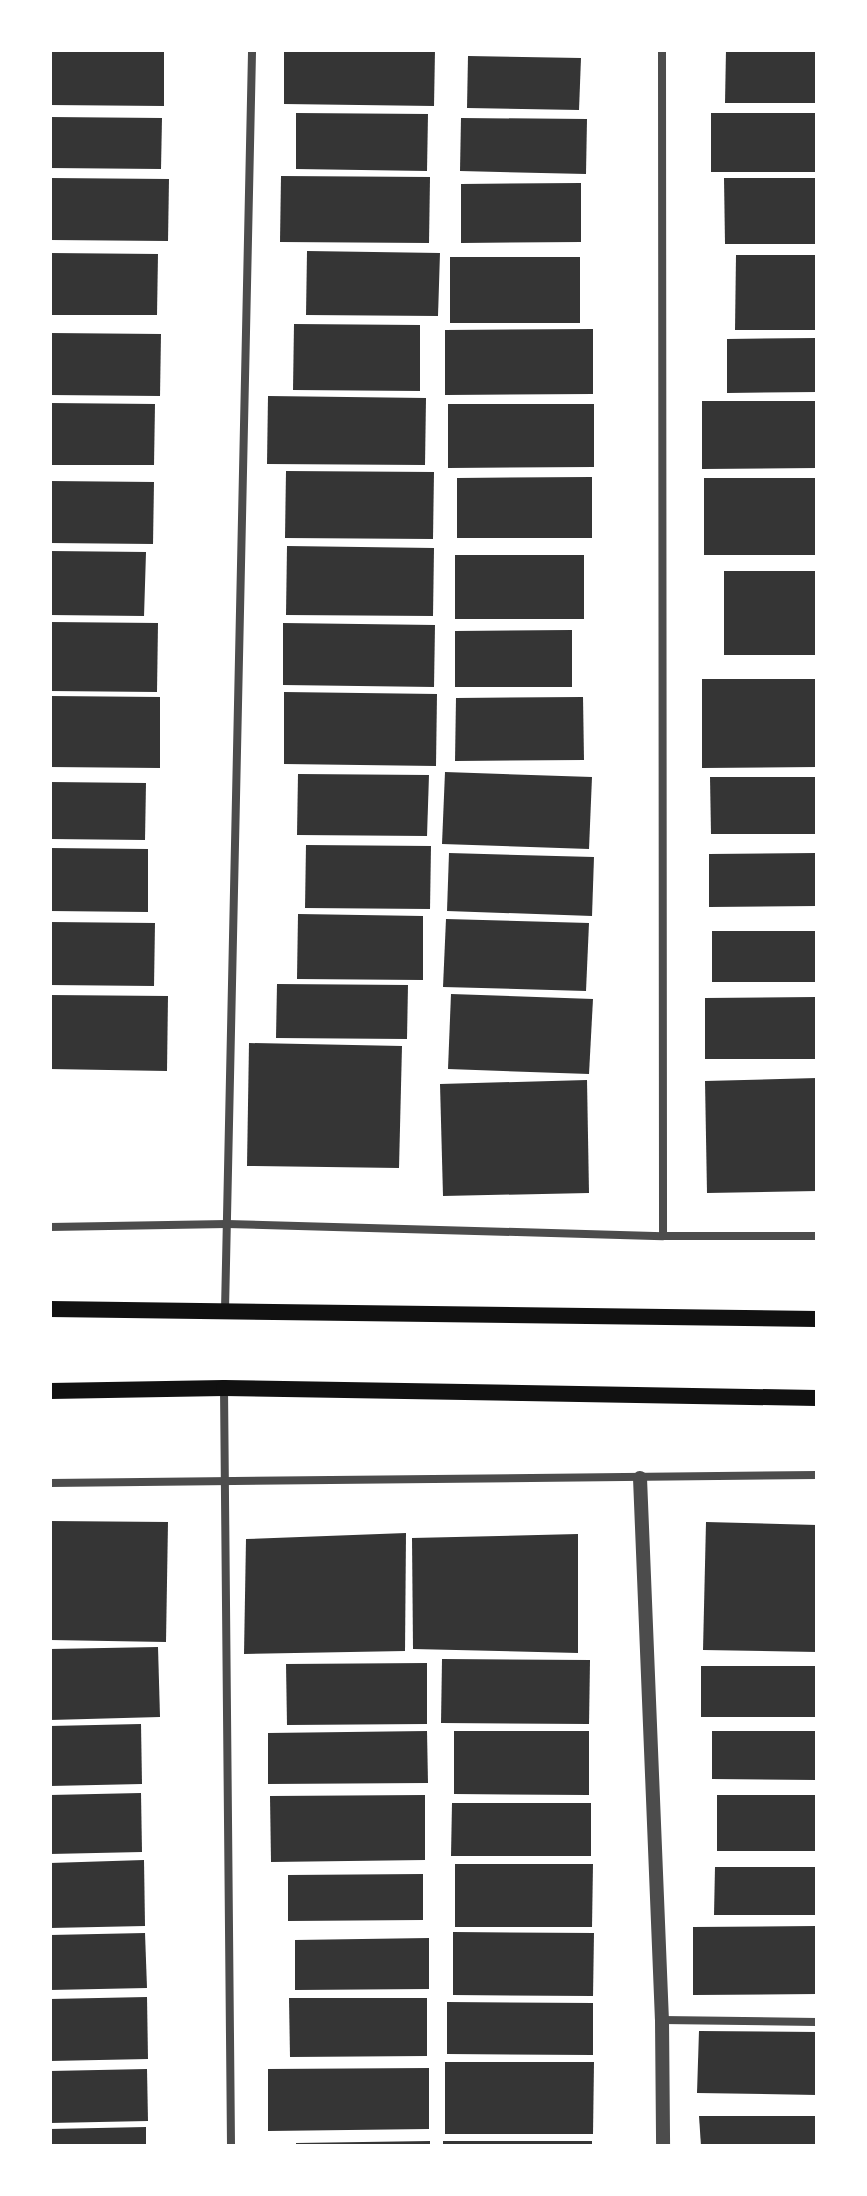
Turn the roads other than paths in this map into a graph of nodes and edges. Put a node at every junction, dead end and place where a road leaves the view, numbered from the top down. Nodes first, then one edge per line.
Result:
1 (252, 50) edge
2 (662, 50) edge
3 (227, 1224) junction
4 (50, 1227) edge
5 (663, 1236) junction
6 (817, 1236) edge
7 (50, 1309) edge
8 (225, 1310) junction
9 (817, 1319) edge
10 (224, 1388) junction
11 (50, 1391) edge
12 (817, 1398) edge
13 (817, 1475) edge
14 (640, 1478) junction
15 (225, 1480) junction
16 (50, 1483) edge
17 (662, 2020) junction
18 (817, 2022) edge
19 (231, 2146) edge
20 (663, 2146) edge

1 - 3 street
2 - 5 street
3 - 4 street
3 - 5 street
3 - 8 street
5 - 6 street
7 - 8 main road
8 - 9 main road
10 - 11 main road
10 - 12 main road
10 - 15 street
13 - 14 street
14 - 15 street
14 - 17 street
15 - 16 street
15 - 19 street
17 - 18 street
17 - 20 street

